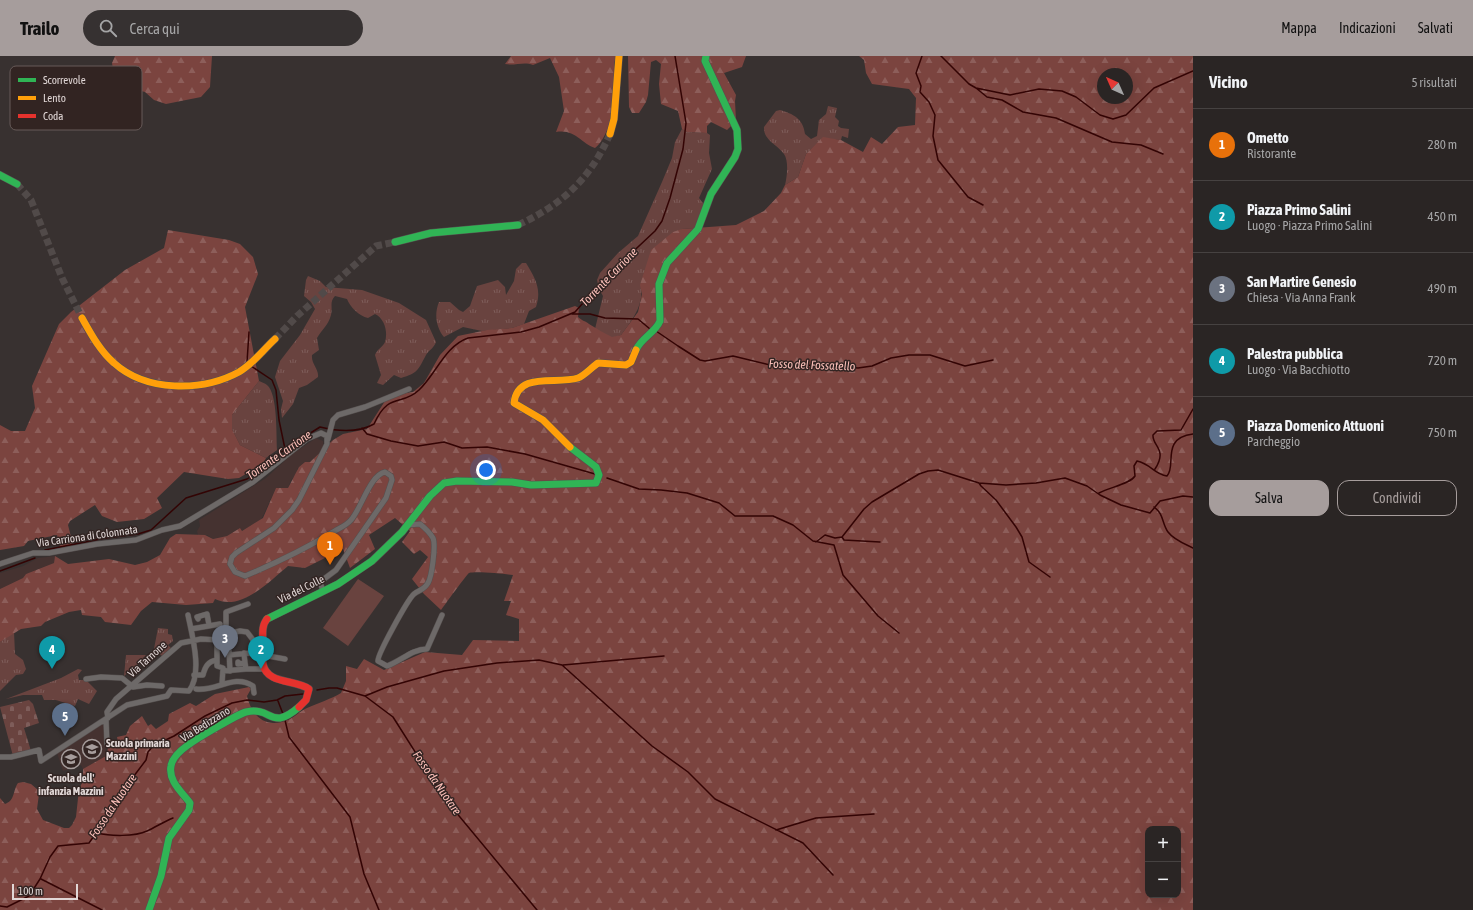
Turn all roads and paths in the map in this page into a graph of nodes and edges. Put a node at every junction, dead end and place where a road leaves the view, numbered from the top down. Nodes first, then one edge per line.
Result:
1 (619, 56) edge
2 (706, 56) edge
3 (610, 134) tunnel mouth
4 (0, 175) edge
5 (17, 184) tunnel mouth
6 (518, 226) tunnel mouth
7 (395, 242) tunnel mouth
8 (82, 318) tunnel mouth
9 (275, 339) tunnel mouth
10 (409, 389) dead end
11 (328, 439) junction
12 (408, 525) junction
13 (0, 564) edge
14 (324, 591) junction
15 (248, 604) dead end
16 (188, 615) dead end
17 (442, 615) dead end
18 (198, 619) dead end
19 (220, 624) dead end
20 (209, 625) junction
21 (191, 629) junction
22 (226, 634) junction
23 (218, 640) junction
24 (194, 641) junction
25 (217, 646) junction
26 (229, 653) junction
27 (244, 653) junction
28 (263, 655) junction
29 (285, 659) dead end
30 (238, 662) dead end
31 (245, 663) junction
32 (220, 666) junction
33 (246, 669) junction
34 (265, 669) junction
35 (230, 670) junction
36 (194, 675) junction
37 (86, 679) dead end
38 (222, 684) junction
39 (132, 686) junction
40 (168, 688) junction
41 (196, 689) dead end
42 (254, 693) dead end
43 (107, 718) junction
44 (107, 744) dead end
45 (0, 758) edge
46 (149, 910) edge

1 - 3 street
2 - 12 street, Via del Colle
4 - 5 street
6 - 7 street
8 - 9 street
10 - 11 street
11 - 13 street, Via Carriona di Colonnata
11 - 14 street
12 - 14 street, Via del Colle
12 - 17 street
14 - 28 street, Via del Colle
15 - 22 street
16 - 21 street
18 - 20 street
19 - 20 street
20 - 21 street
21 - 24 street
22 - 23 street
22 - 28 street
23 - 24 street, Via Tarnone
23 - 25 street
24 - 36 street
24 - 39 street, Via Tarnone
25 - 26 street
25 - 32 street
26 - 27 street
26 - 35 street
27 - 28 street
27 - 31 street
28 - 29 street
28 - 34 street
30 - 31 street
31 - 33 street
32 - 35 street
32 - 36 street
32 - 38 street
33 - 34 street
33 - 35 street
34 - 46 street, Via Bedizzano
36 - 40 street
37 - 39 street
38 - 41 street
38 - 42 street
39 - 40 street
39 - 43 street, Via Tarnone
40 - 43 street
43 - 44 street
43 - 45 street

